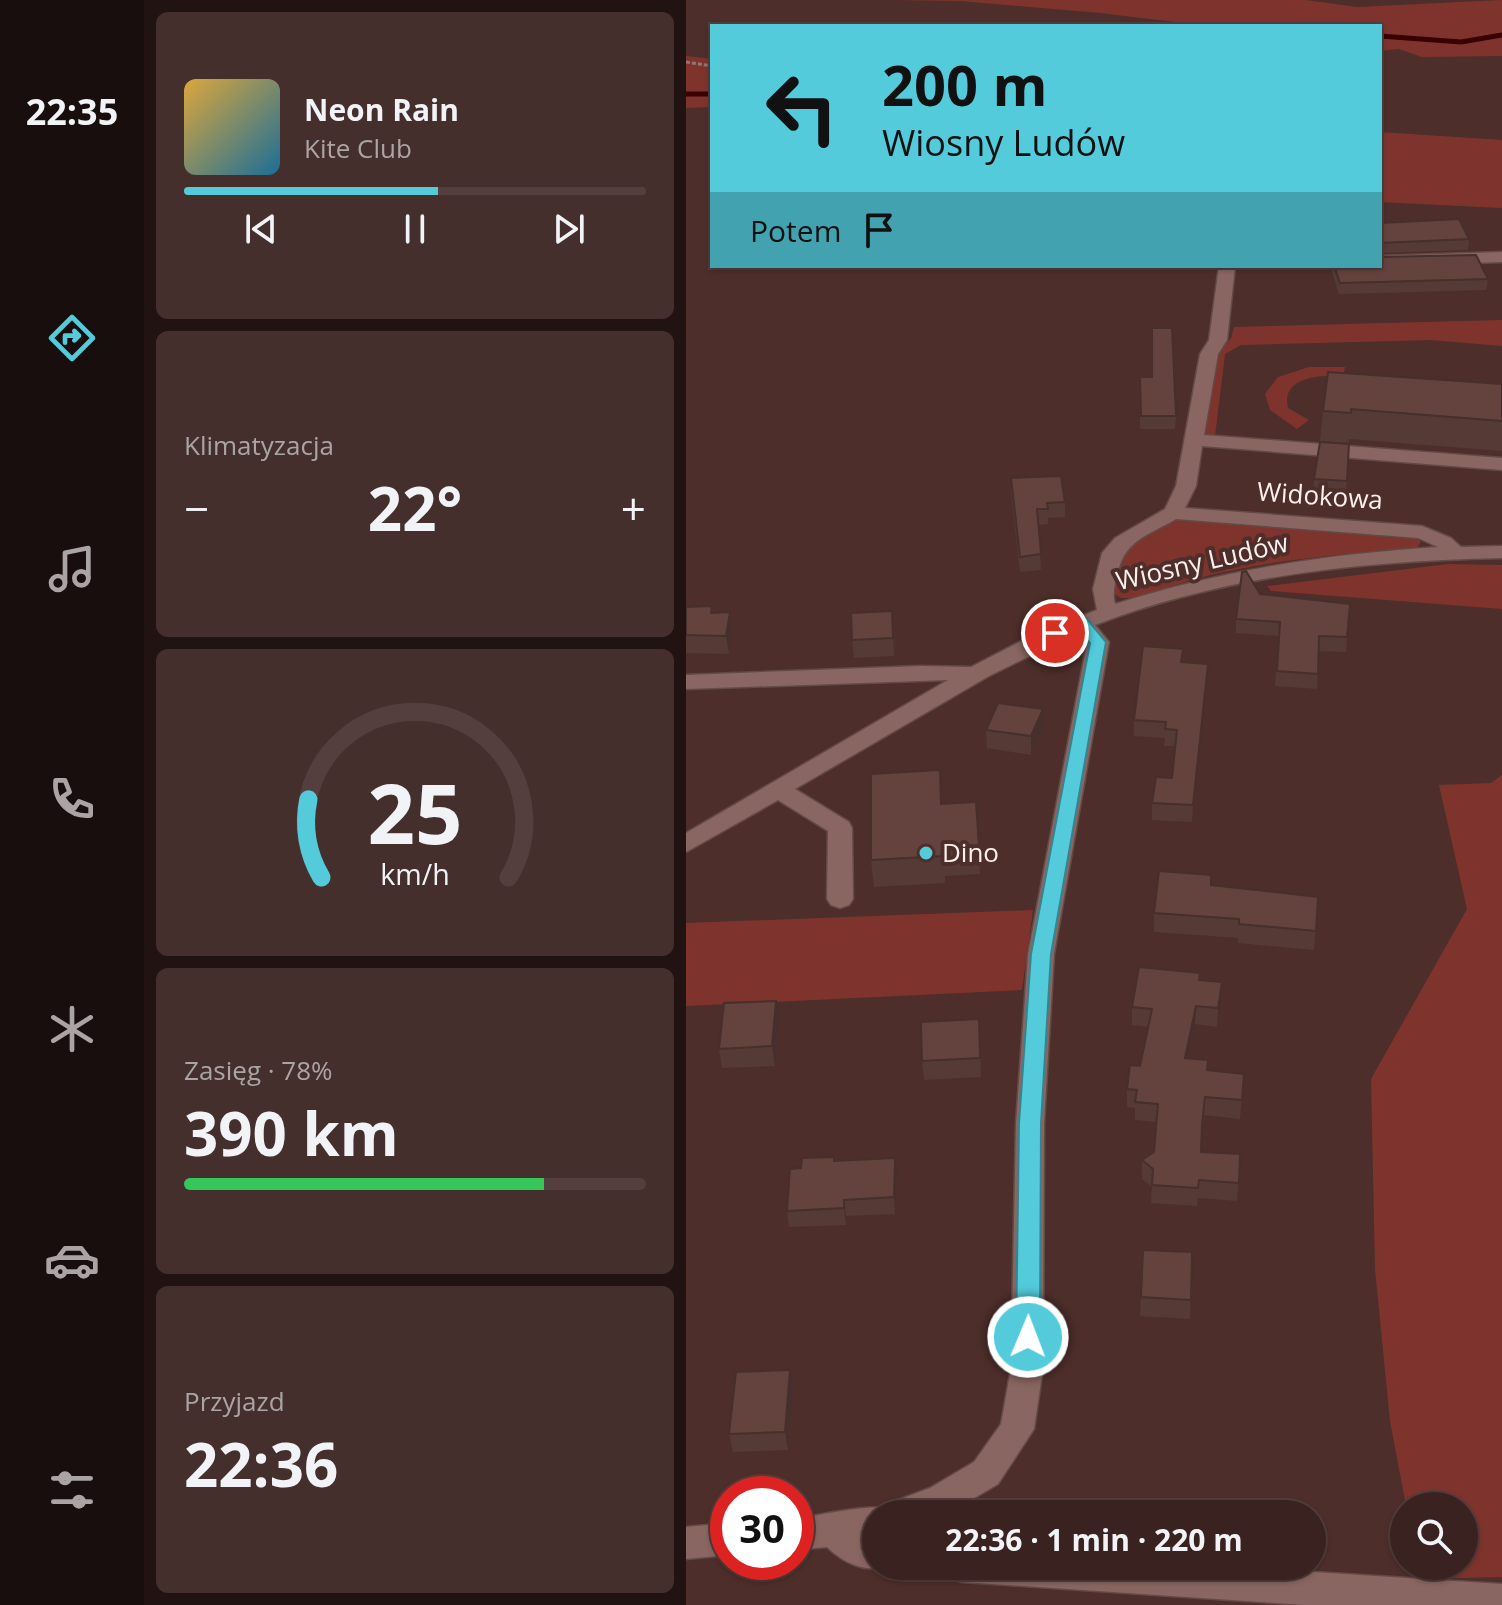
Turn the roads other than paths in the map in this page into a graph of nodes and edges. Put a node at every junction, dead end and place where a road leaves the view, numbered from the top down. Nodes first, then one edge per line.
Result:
1 (1502, 257) edge
2 (1382, 261) edge
3 (1227, 268) edge
4 (1193, 440) junction
5 (1502, 464) edge
6 (1173, 513) junction
7 (1502, 552) edge
8 (1456, 553) junction
9 (1108, 612) junction
10 (1081, 622) junction
11 (975, 674) junction
12 (686, 682) edge
13 (778, 789) junction
14 (686, 844) edge
15 (840, 899) dead end
16 (939, 1500) edge
17 (862, 1524) edge
18 (833, 1531) junction
19 (814, 1533) edge
20 (710, 1541) edge
21 (686, 1543) edge
22 (862, 1550) edge
23 (1178, 1580) edge
24 (1502, 1601) edge

1 - 2 street
3 - 4 street
4 - 5 street
4 - 6 street
6 - 8 street, Widokowa
6 - 9 street
7 - 8 street, Wiosny Ludów
8 - 9 street, Wiosny Ludów
9 - 10 street, Wiosny Ludów
10 - 11 street, Wiosny Ludów
10 - 16 street
11 - 12 street
11 - 13 street, Wiosny Ludów
13 - 14 street, Wiosny Ludów
13 - 15 street
17 - 18 street
18 - 19 street
18 - 22 street
20 - 21 street
23 - 24 street

